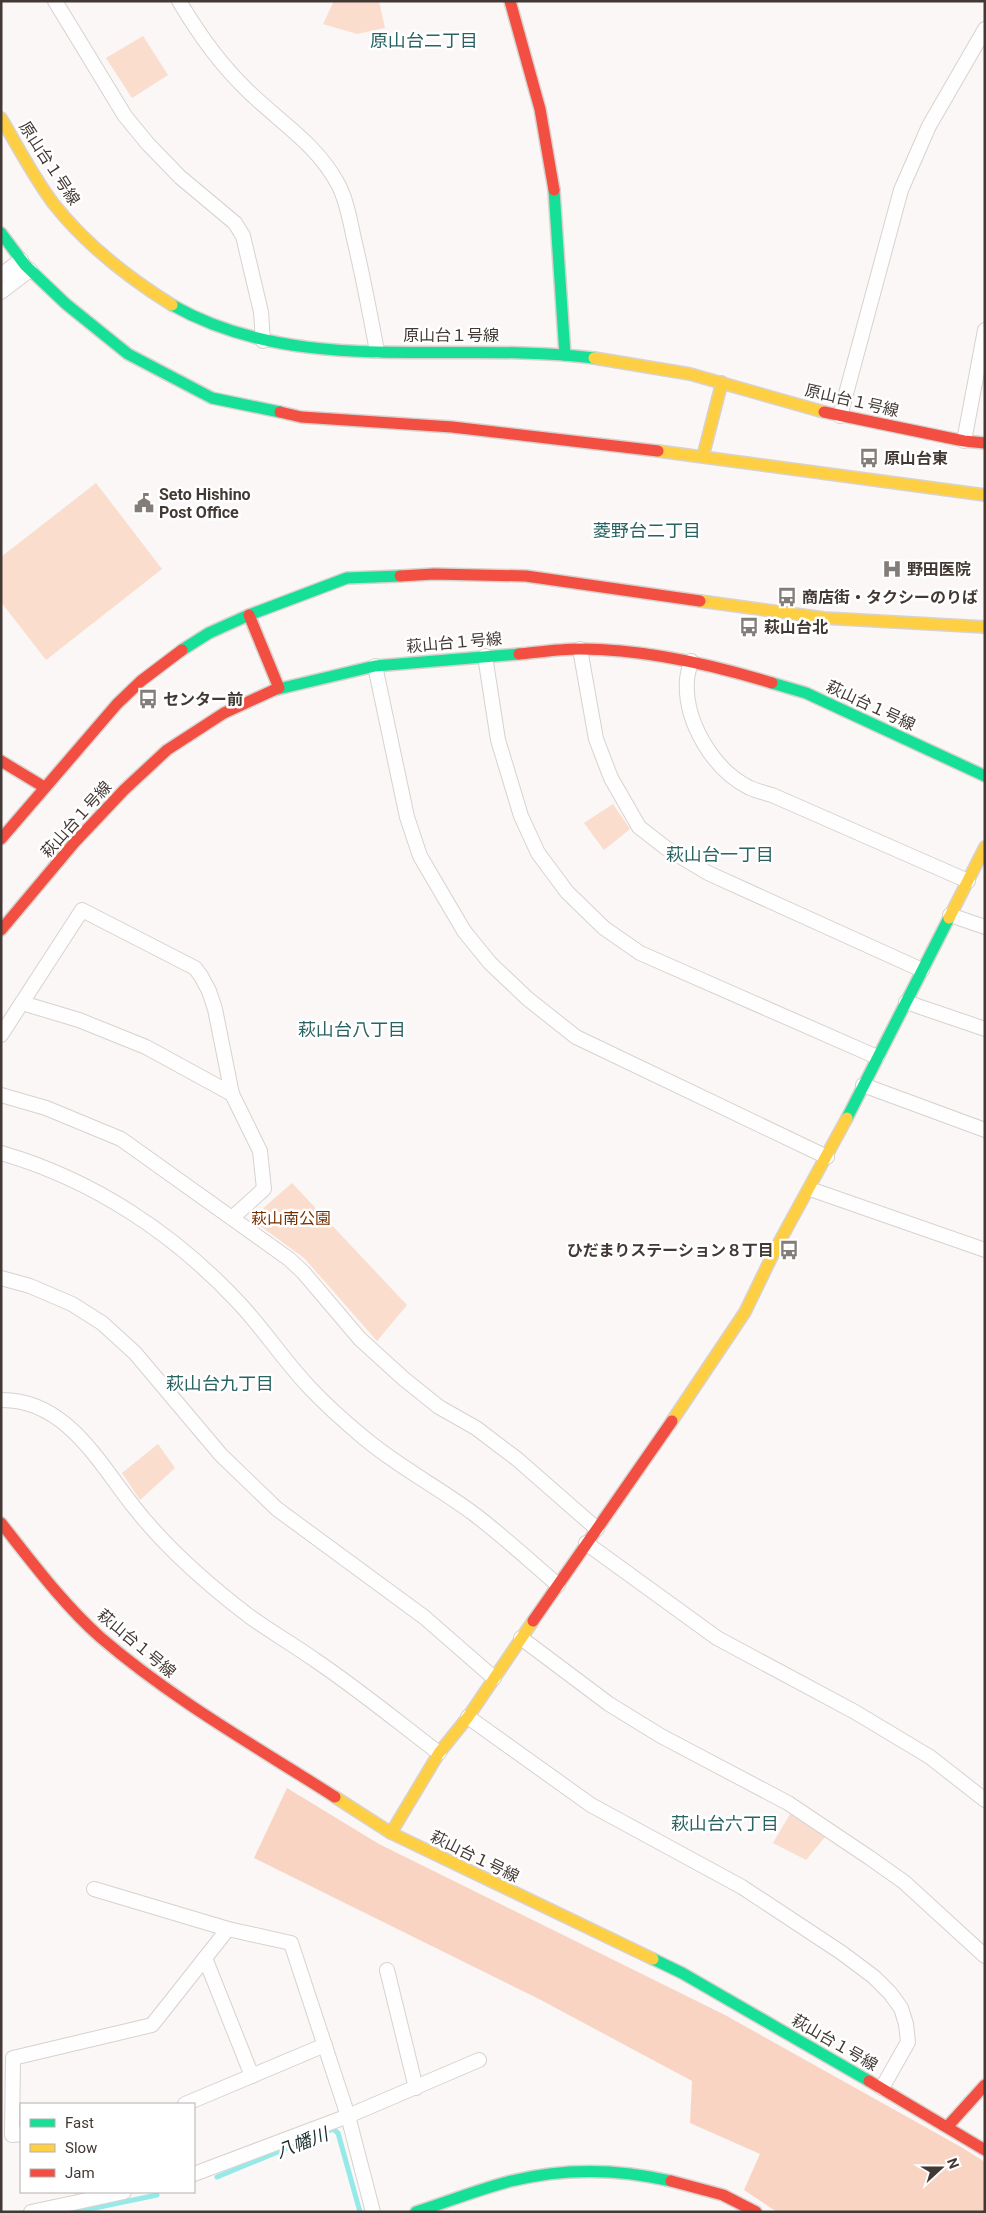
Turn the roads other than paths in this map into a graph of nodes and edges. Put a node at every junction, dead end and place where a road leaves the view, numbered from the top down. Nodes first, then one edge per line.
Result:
1 (55, 1) edge
2 (179, 1) edge
3 (510, 1) edge
4 (985, 29) edge
5 (1, 118) edge
6 (1, 233) edge
7 (25, 265) junction
8 (1, 275) edge
9 (1, 292) edge
10 (985, 330) edge
11 (263, 341) junction
12 (377, 351) junction
13 (565, 354) junction
14 (722, 382) junction
15 (840, 416) junction
16 (964, 441) junction
17 (985, 443) edge
18 (703, 456) junction
19 (985, 495) edge
20 (249, 614) junction
21 (985, 627) edge
22 (580, 649) junction
23 (485, 656) junction
24 (691, 661) junction
25 (375, 666) junction
26 (279, 688) junction
27 (1, 761) edge
28 (985, 776) edge
29 (44, 787) junction
30 (1, 839) edge
31 (985, 847) edge
32 (968, 880) junction
33 (950, 915) junction
34 (985, 927) edge
35 (1, 930) edge
36 (922, 970) junction
37 (906, 1002) junction
38 (22, 1003) junction
39 (985, 1029) edge
40 (1, 1035) edge
41 (876, 1057) junction
42 (863, 1085) junction
43 (232, 1094) junction
44 (1, 1095) edge
45 (985, 1130) edge
46 (1, 1153) edge
47 (827, 1157) junction
48 (810, 1189) junction
49 (232, 1218) junction
50 (985, 1250) edge
51 (1, 1278) edge
52 (1, 1400) edge
53 (1, 1523) edge
54 (597, 1529) junction
55 (586, 1543) junction
56 (558, 1585) junction
57 (521, 1638) junction
58 (494, 1678) junction
59 (468, 1717) junction
60 (439, 1754) junction
61 (985, 1800) edge
62 (391, 1833) junction
63 (94, 1889) dead end
64 (228, 1929) junction
65 (985, 1956) edge
66 (205, 1958) junction
67 (387, 1970) dead end
68 (325, 2045) junction
69 (479, 2060) dead end
70 (252, 2076) junction
71 (985, 2085) edge
72 (416, 2088) junction
73 (882, 2088) junction
74 (186, 2103) edge
75 (348, 2116) junction
76 (947, 2127) junction
77 (20, 2134) edge
78 (985, 2150) edge
79 (195, 2174) edge
80 (119, 2193) edge
81 (31, 2212) edge
82 (373, 2212) edge
83 (416, 2212) edge
84 (756, 2212) edge

1 - 11 street
2 - 12 street
3 - 13 main road
4 - 15 street
5 - 11 main road, 原山台１号線
6 - 7 main road
7 - 8 street
7 - 9 street
7 - 18 main road
10 - 16 street
11 - 12 main road, 原山台１号線
12 - 13 main road, 原山台１号線
13 - 14 main road, 原山台１号線
14 - 15 main road, 原山台１号線
14 - 18 main road
15 - 16 main road, 原山台１号線
16 - 17 main road, 原山台１号線
18 - 19 main road
20 - 21 main road
20 - 26 main road
20 - 29 main road
22 - 23 main road, 萩山台１号線
22 - 24 main road, 萩山台１号線
22 - 36 street
23 - 25 main road, 萩山台１号線
23 - 41 street
24 - 28 main road, 萩山台１号線
24 - 32 street
25 - 26 main road, 萩山台１号線
25 - 47 street
26 - 35 main road, 萩山台１号線
27 - 29 main road
29 - 30 main road
31 - 32 main road
32 - 33 main road
33 - 34 street
33 - 36 main road
36 - 37 main road
37 - 39 street
37 - 41 main road
38 - 40 street
38 - 43 street
38 - 43 street
41 - 42 main road
42 - 45 street
42 - 47 main road
43 - 49 street
44 - 49 street
46 - 56 street
47 - 48 main road
48 - 50 street
48 - 54 main road
49 - 54 street
51 - 58 street
52 - 60 street
53 - 62 main road, 萩山台１号線
54 - 55 main road
55 - 56 main road
55 - 61 street
56 - 57 main road
57 - 58 main road
57 - 65 street
58 - 59 main road
59 - 60 main road
59 - 73 street
60 - 62 main road
62 - 73 main road, 萩山台１号線
63 - 64 street
64 - 66 street
64 - 68 street
66 - 70 street
66 - 77 street
67 - 72 street
68 - 70 street
68 - 75 street
69 - 72 street
70 - 74 street
71 - 76 main road
72 - 75 street
73 - 76 main road, 萩山台１号線
75 - 79 street
75 - 82 street
76 - 78 main road, 萩山台１号線
80 - 81 street
83 - 84 main road

